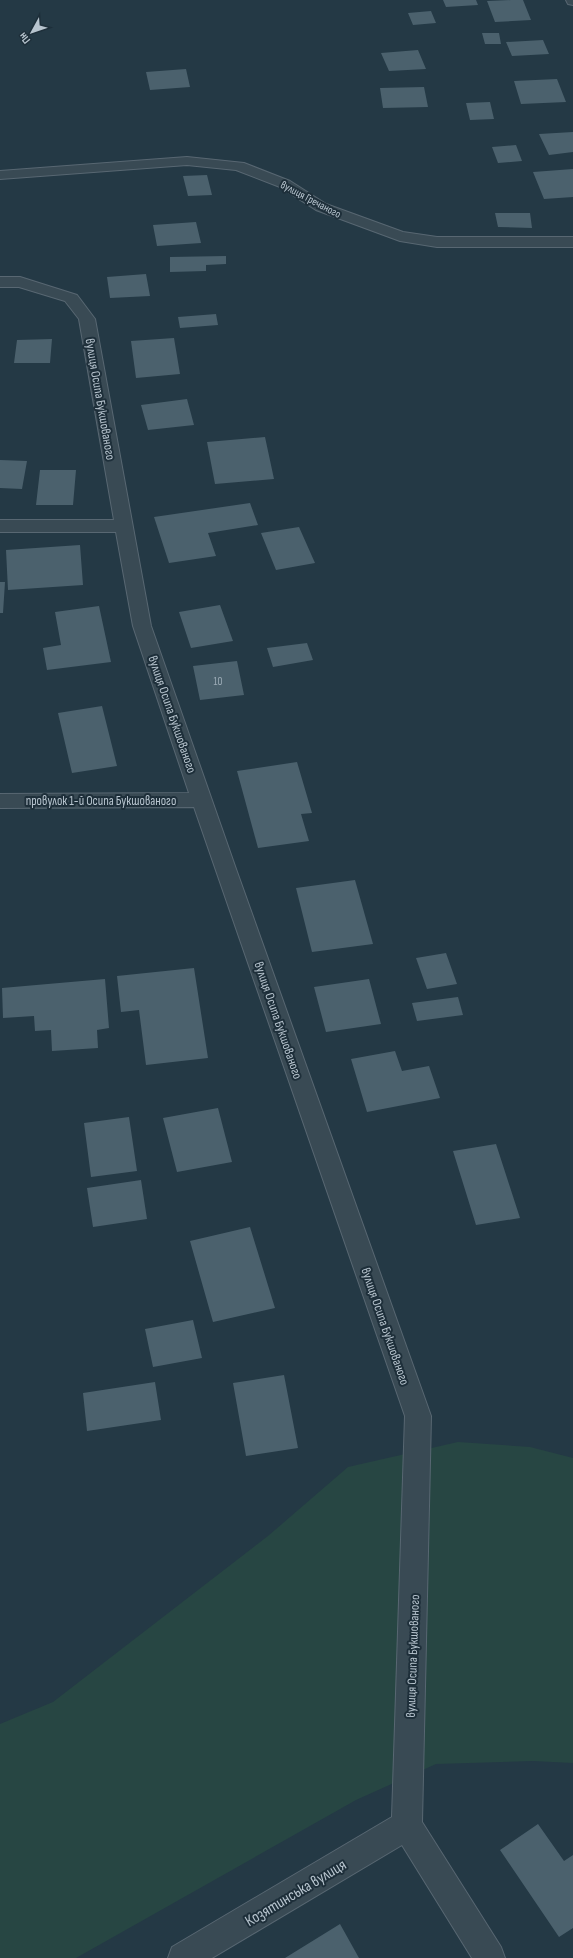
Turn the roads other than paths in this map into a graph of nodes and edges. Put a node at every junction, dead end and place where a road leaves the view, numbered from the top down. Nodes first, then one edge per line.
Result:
1 (0, 175) edge
2 (573, 242) edge
3 (0, 282) edge
4 (0, 526) edge
5 (124, 526) junction
6 (202, 800) junction
7 (0, 801) edge
8 (407, 1825) junction
9 (183, 1958) edge
10 (490, 1958) edge

1 - 2 street, вулиця Гречаного
3 - 5 street, вулиця Осипа Букшованого
4 - 5 street
5 - 6 street, вулиця Осипа Букшованого
6 - 7 street, провулок 1-й Осипа Букшованого
6 - 8 street, вулиця Осипа Букшованого
8 - 9 street, Козятинська вулиця
8 - 10 street

